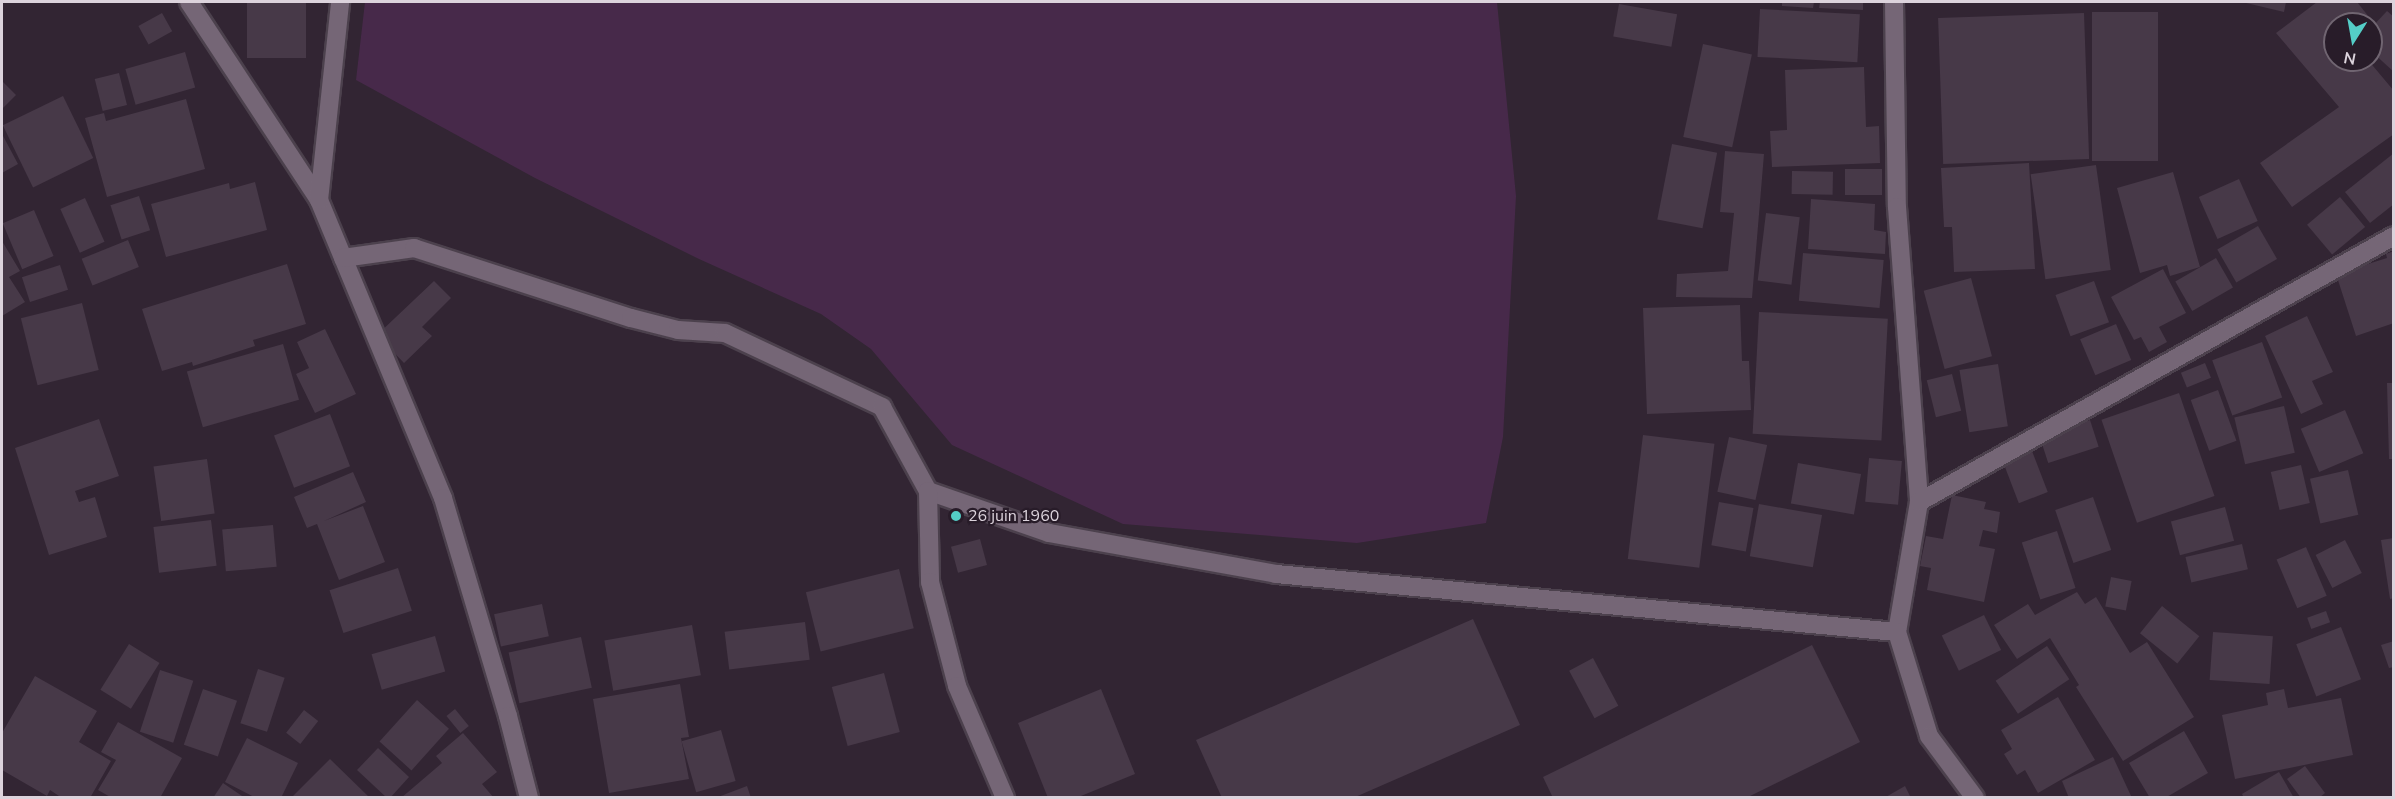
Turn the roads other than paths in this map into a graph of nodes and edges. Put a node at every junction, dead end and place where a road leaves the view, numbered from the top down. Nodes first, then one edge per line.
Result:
1 (189, 2) edge
2 (340, 2) edge
3 (1894, 2) edge
4 (319, 200) junction
5 (2394, 236) edge
6 (343, 258) junction
7 (928, 490) junction
8 (1918, 502) junction
9 (1897, 632) junction
10 (529, 798) edge
11 (1005, 798) edge
12 (1975, 798) edge

1 - 4 street
2 - 4 street
3 - 8 street
4 - 6 street
5 - 8 street
6 - 7 street
6 - 10 street
7 - 9 street
7 - 11 street
8 - 9 street
9 - 12 street

